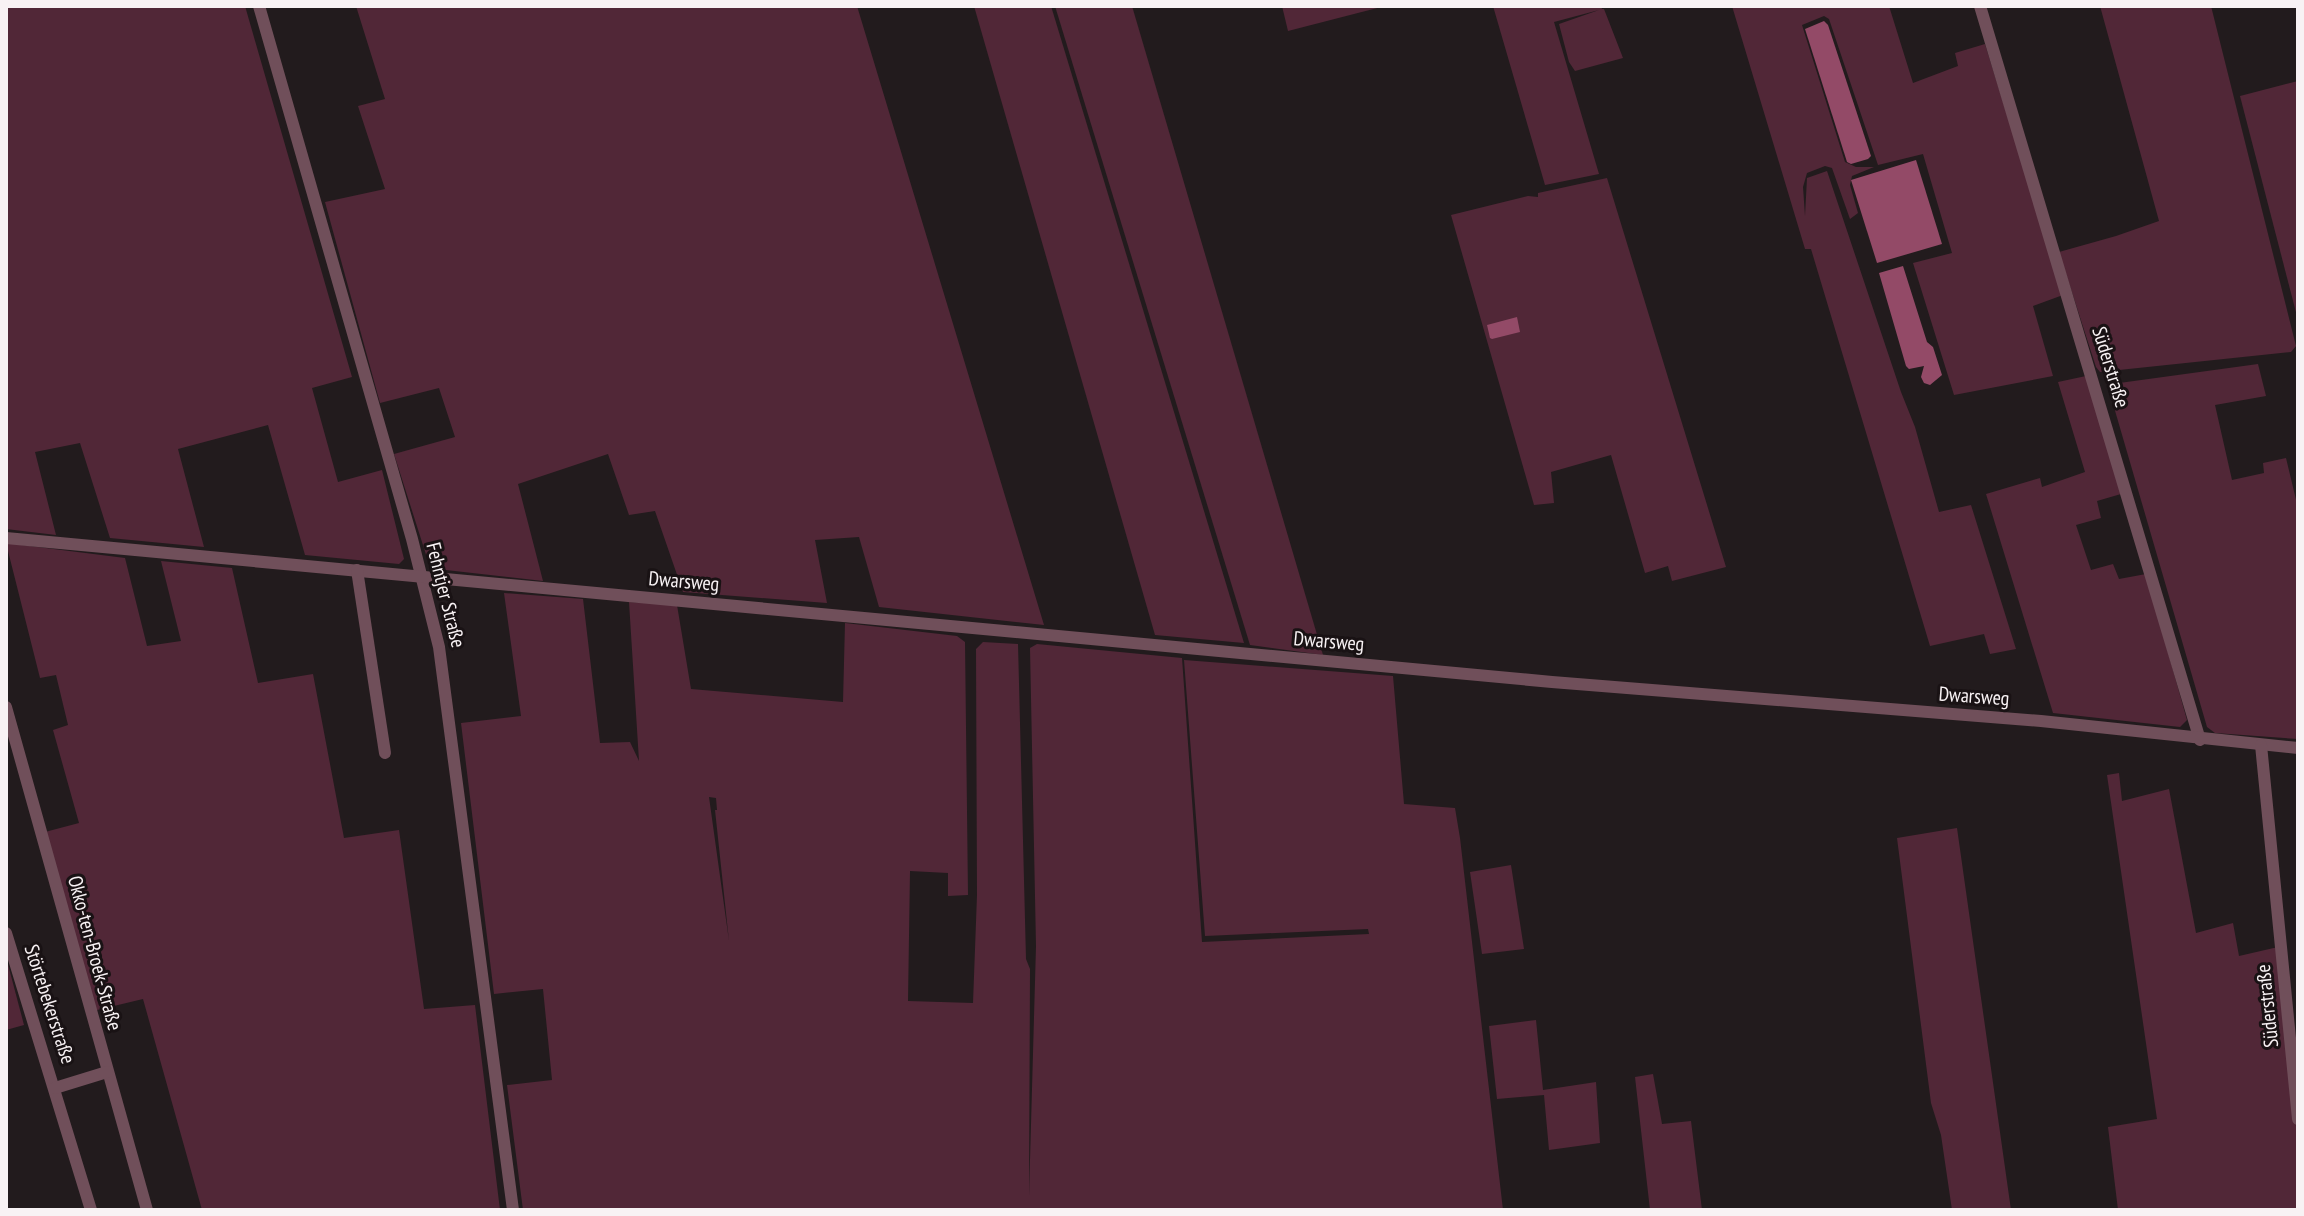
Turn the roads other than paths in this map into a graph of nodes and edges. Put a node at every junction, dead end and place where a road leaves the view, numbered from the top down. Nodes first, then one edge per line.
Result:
1 (259, 6) edge
2 (1980, 6) edge
3 (6, 538) edge
4 (357, 570) junction
5 (422, 576) junction
6 (6, 707) edge
7 (2200, 740) junction
8 (2261, 745) junction
9 (2298, 748) edge
10 (385, 753) dead end
11 (6, 933) edge
12 (107, 1072) junction
13 (55, 1088) junction
14 (2298, 1119) edge
15 (91, 1210) edge
16 (147, 1210) edge
17 (513, 1210) edge

1 - 5 street, Fehntjer Straße
2 - 7 street, Süderstraße
3 - 4 street, Dwarsweg
4 - 5 street, Dwarsweg
4 - 10 street
5 - 7 street, Dwarsweg
5 - 17 street, Fehntjer Straße
6 - 12 street, Okko-ten-Broek-Straße
7 - 8 street, Dwarsweg
8 - 9 street, Dwarsweg
8 - 14 street, Süderstraße
11 - 13 street, Störtebekerstraße
12 - 13 street, Störtebekerstraße
12 - 16 street, Okko-ten-Broek-Straße
13 - 15 street, Störtebekerstraße

